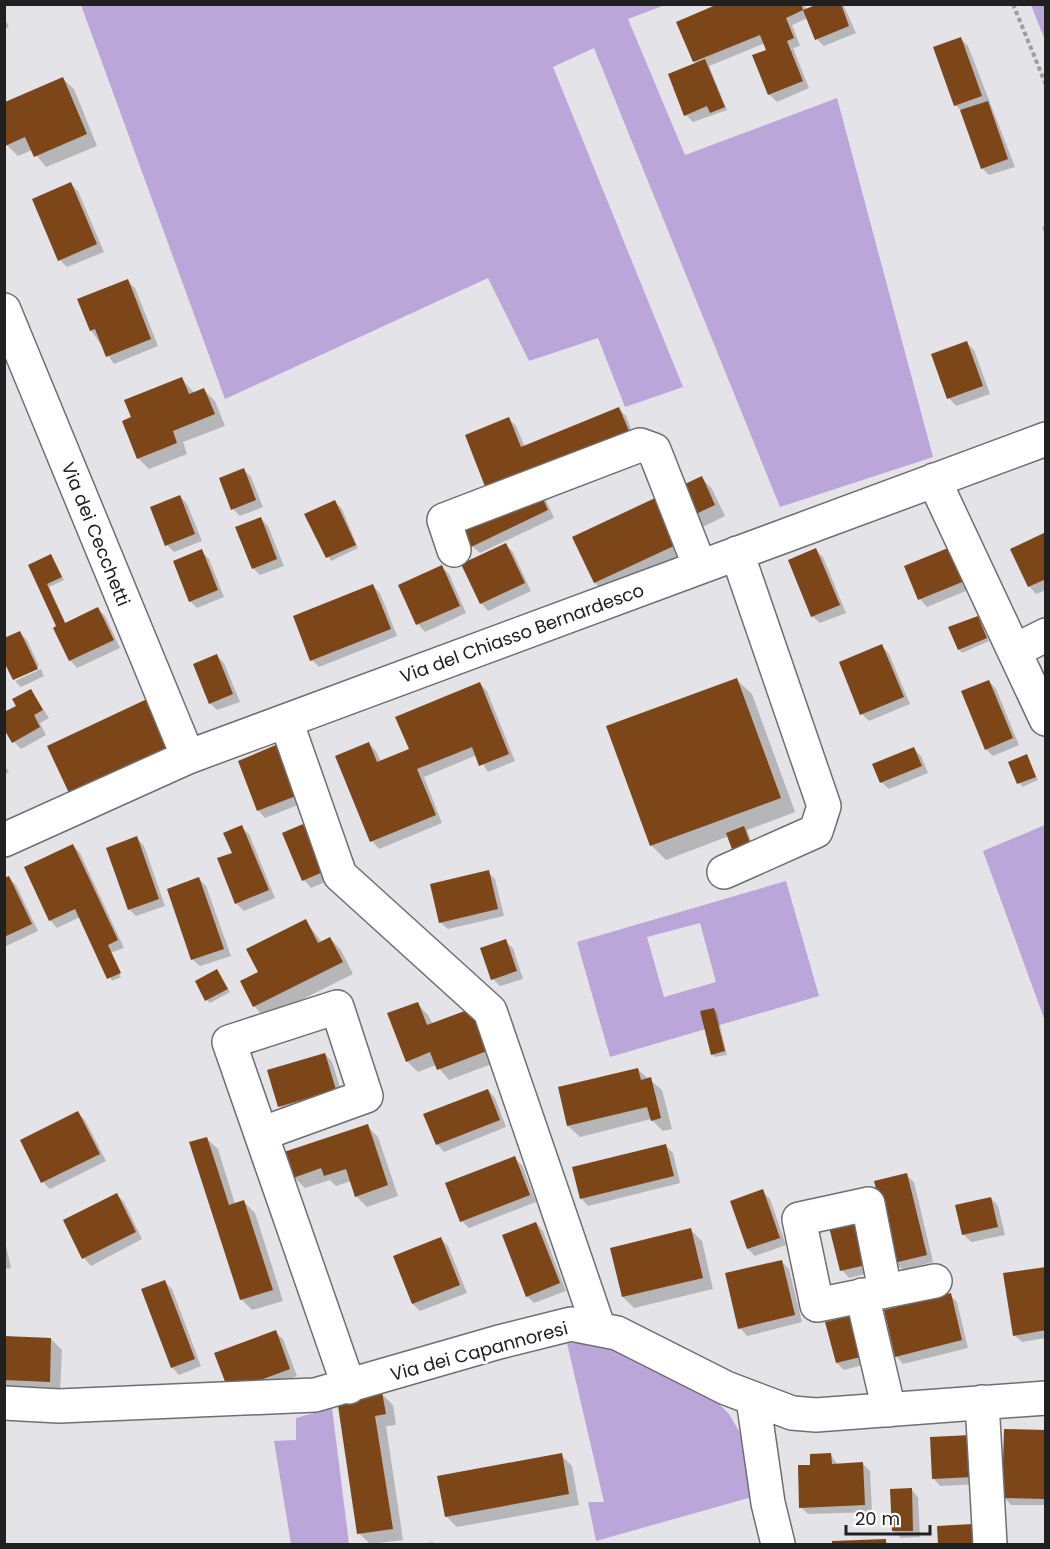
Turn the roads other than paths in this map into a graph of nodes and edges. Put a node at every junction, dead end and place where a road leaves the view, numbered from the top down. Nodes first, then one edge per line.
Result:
1 (4, 310) edge
2 (1046, 438) edge
3 (934, 480) junction
4 (454, 550) dead end
5 (737, 553) junction
6 (700, 567) junction
7 (1046, 635) edge
8 (1014, 651) junction
9 (1046, 719) edge
10 (286, 721) junction
11 (188, 757) junction
12 (4, 840) edge
13 (724, 872) dead end
14 (261, 1134) junction
15 (934, 1281) dead end
16 (599, 1329) junction
17 (349, 1387) junction
18 (1046, 1398) edge
19 (753, 1399) junction
20 (982, 1402) junction
21 (4, 1403) edge
22 (889, 1410) junction
23 (778, 1545) edge
24 (990, 1545) edge

1 - 11 street, Via dei Cecchetti
2 - 3 street, Via del Chiasso Bernardesco
3 - 5 street, Via del Chiasso Bernardesco
3 - 8 street
4 - 6 street
5 - 6 street, Via del Chiasso Bernardesco
5 - 13 street
6 - 10 street, Via del Chiasso Bernardesco
7 - 8 street
8 - 9 street
10 - 11 street, Via del Chiasso Bernardesco
10 - 16 street
11 - 12 street, Via del Chiasso Bernardesco
14 - 14 street
14 - 17 street
15 - 22 street
16 - 17 street, Via dei Capannoresi
16 - 19 street, Via dei Capannoresi
17 - 21 street, Via dei Capannoresi
18 - 20 street, Via dei Capannoresi
19 - 22 street, Via dei Capannoresi
19 - 23 street
20 - 22 street, Via dei Capannoresi
20 - 24 street

